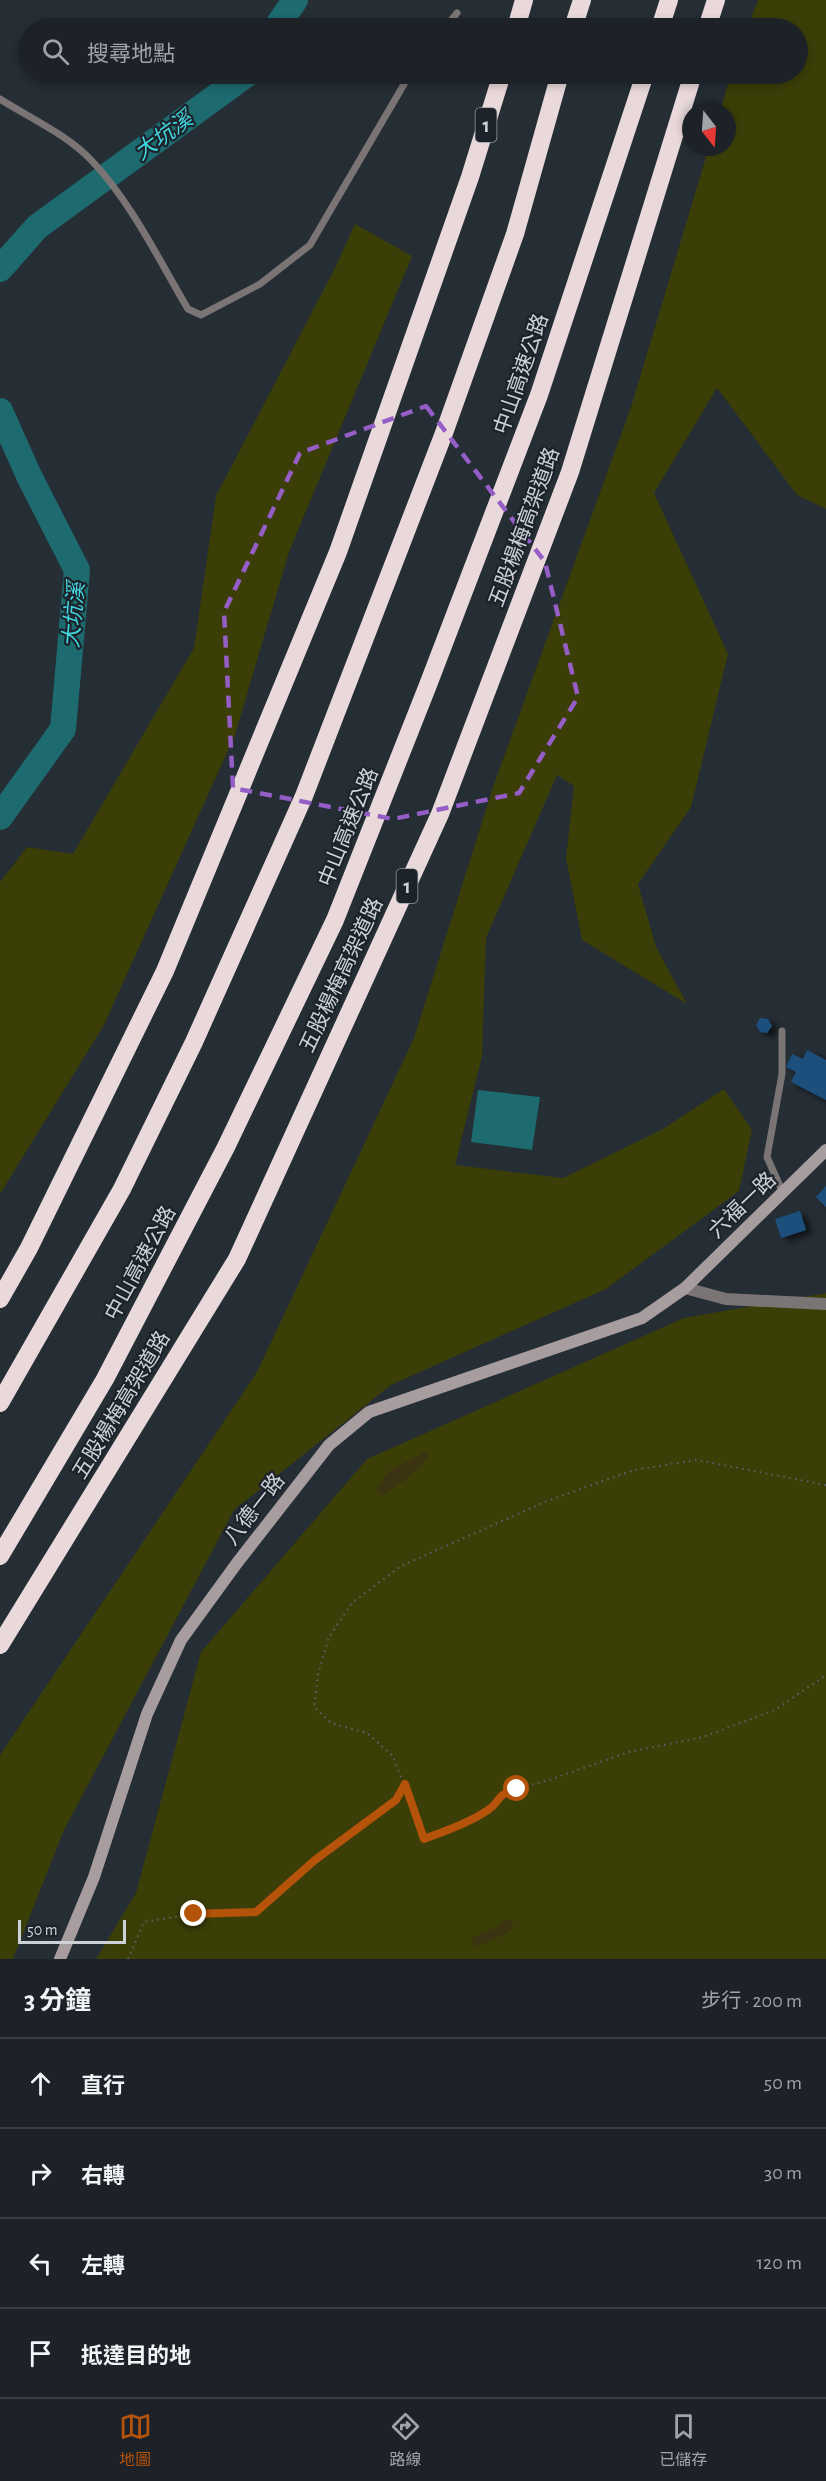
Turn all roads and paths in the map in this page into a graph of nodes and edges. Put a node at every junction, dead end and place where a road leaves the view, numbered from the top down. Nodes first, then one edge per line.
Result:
1 (524, 0) edge
2 (582, 0) edge
3 (669, 0) edge
4 (716, 0) edge
5 (457, 13) dead end
6 (453, 18) edge
7 (519, 18) edge
8 (576, 18) edge
9 (663, 18) edge
10 (710, 18) edge
11 (404, 84) edge
12 (499, 84) edge
13 (557, 84) edge
14 (642, 84) edge
15 (690, 84) edge
16 (0, 99) edge
17 (782, 1031) dead end
18 (826, 1150) edge
19 (783, 1192) junction
20 (685, 1288) junction
21 (0, 1299) edge
22 (826, 1304) edge
23 (0, 1403) edge
24 (826, 1485) edge
25 (0, 1556) edge
26 (0, 1645) edge
27 (826, 1675) edge
28 (405, 1784) junction
29 (60, 1959) edge
30 (128, 1959) edge

1 - 7 highway
2 - 8 highway
3 - 9 highway
4 - 10 highway
5 - 6 lane
11 - 16 lane
12 - 21 highway, 1
13 - 23 highway
14 - 25 highway, 中山高速公路
15 - 26 highway, 五股楊梅高架道路 / 1
17 - 19 lane
18 - 19 street, 六福一路
19 - 20 street, 六福一路
20 - 22 street
20 - 29 street, 八德一路
24 - 28 path
27 - 28 path
28 - 30 path

